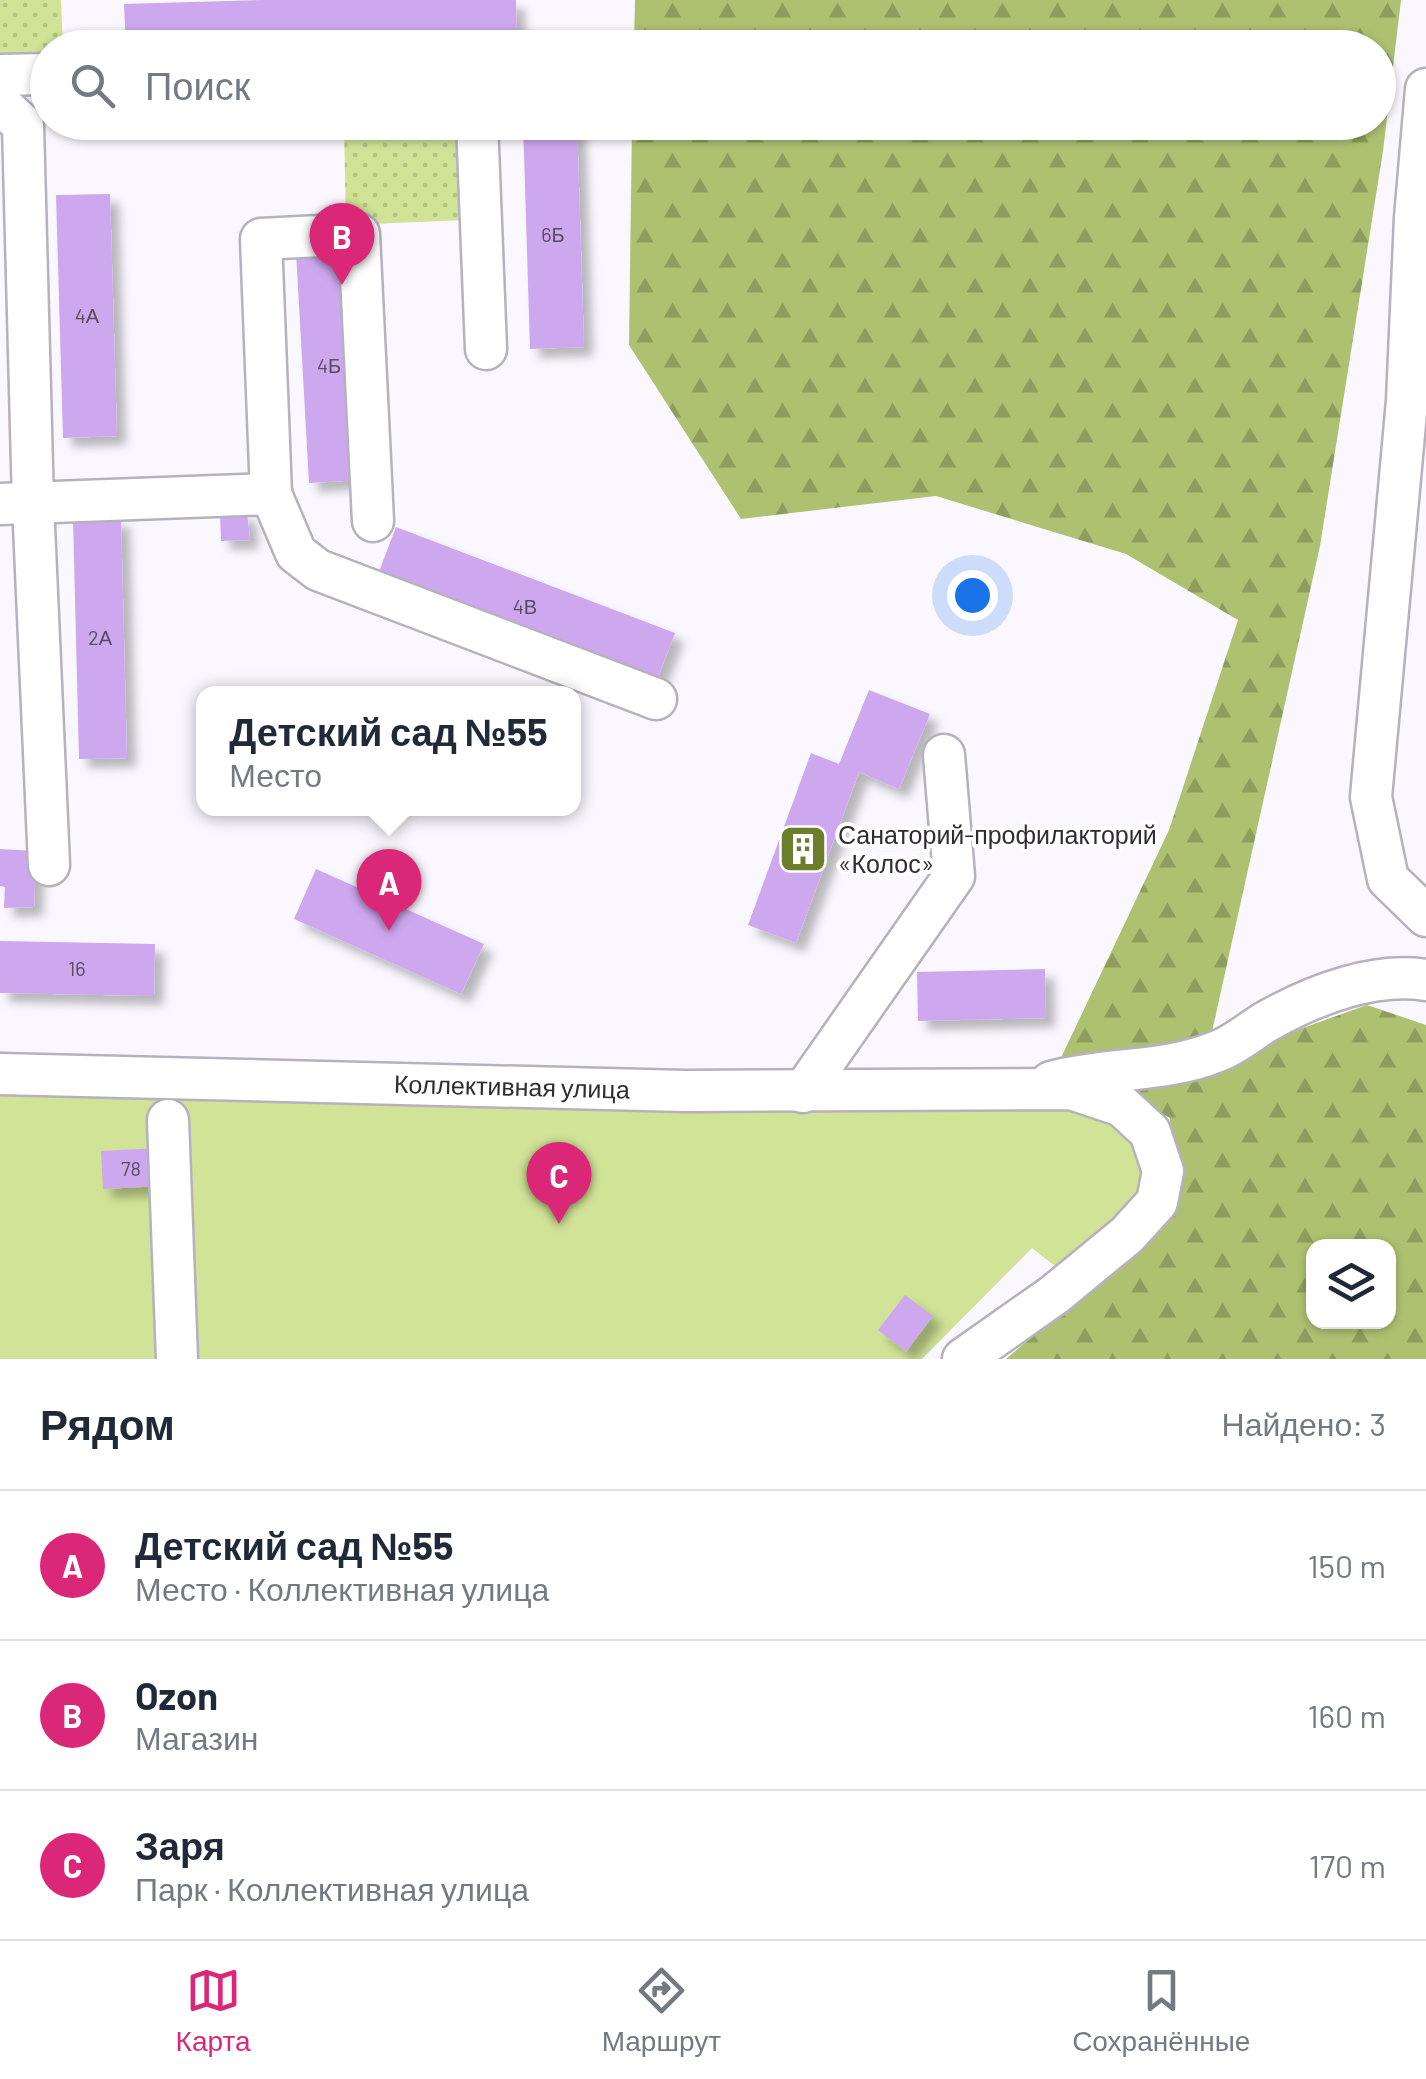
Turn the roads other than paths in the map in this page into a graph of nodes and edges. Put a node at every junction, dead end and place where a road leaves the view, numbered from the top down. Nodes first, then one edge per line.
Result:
1 (0, 74) edge
2 (30, 74) edge
3 (1426, 89) edge
4 (0, 104) edge
5 (478, 140) edge
6 (1421, 200) edge
7 (486, 349) dead end
8 (272, 494) junction
9 (17, 504) edge
10 (373, 520) dead end
11 (656, 699) dead end
12 (944, 756) dead end
13 (49, 864) dead end
14 (1426, 916) edge
15 (1426, 980) edge
16 (0, 1074) edge
17 (1024, 1090) junction
18 (803, 1092) junction
19 (168, 1120) dead end
20 (177, 1359) edge
21 (963, 1359) edge

1 - 2 street
3 - 6 street
4 - 9 street
5 - 7 street
6 - 14 street
8 - 9 street
8 - 10 street
8 - 11 street
9 - 13 street
12 - 18 street
15 - 17 street
16 - 18 street, Коллективная улица
17 - 18 street, Коллективная улица
17 - 21 street
19 - 20 street

